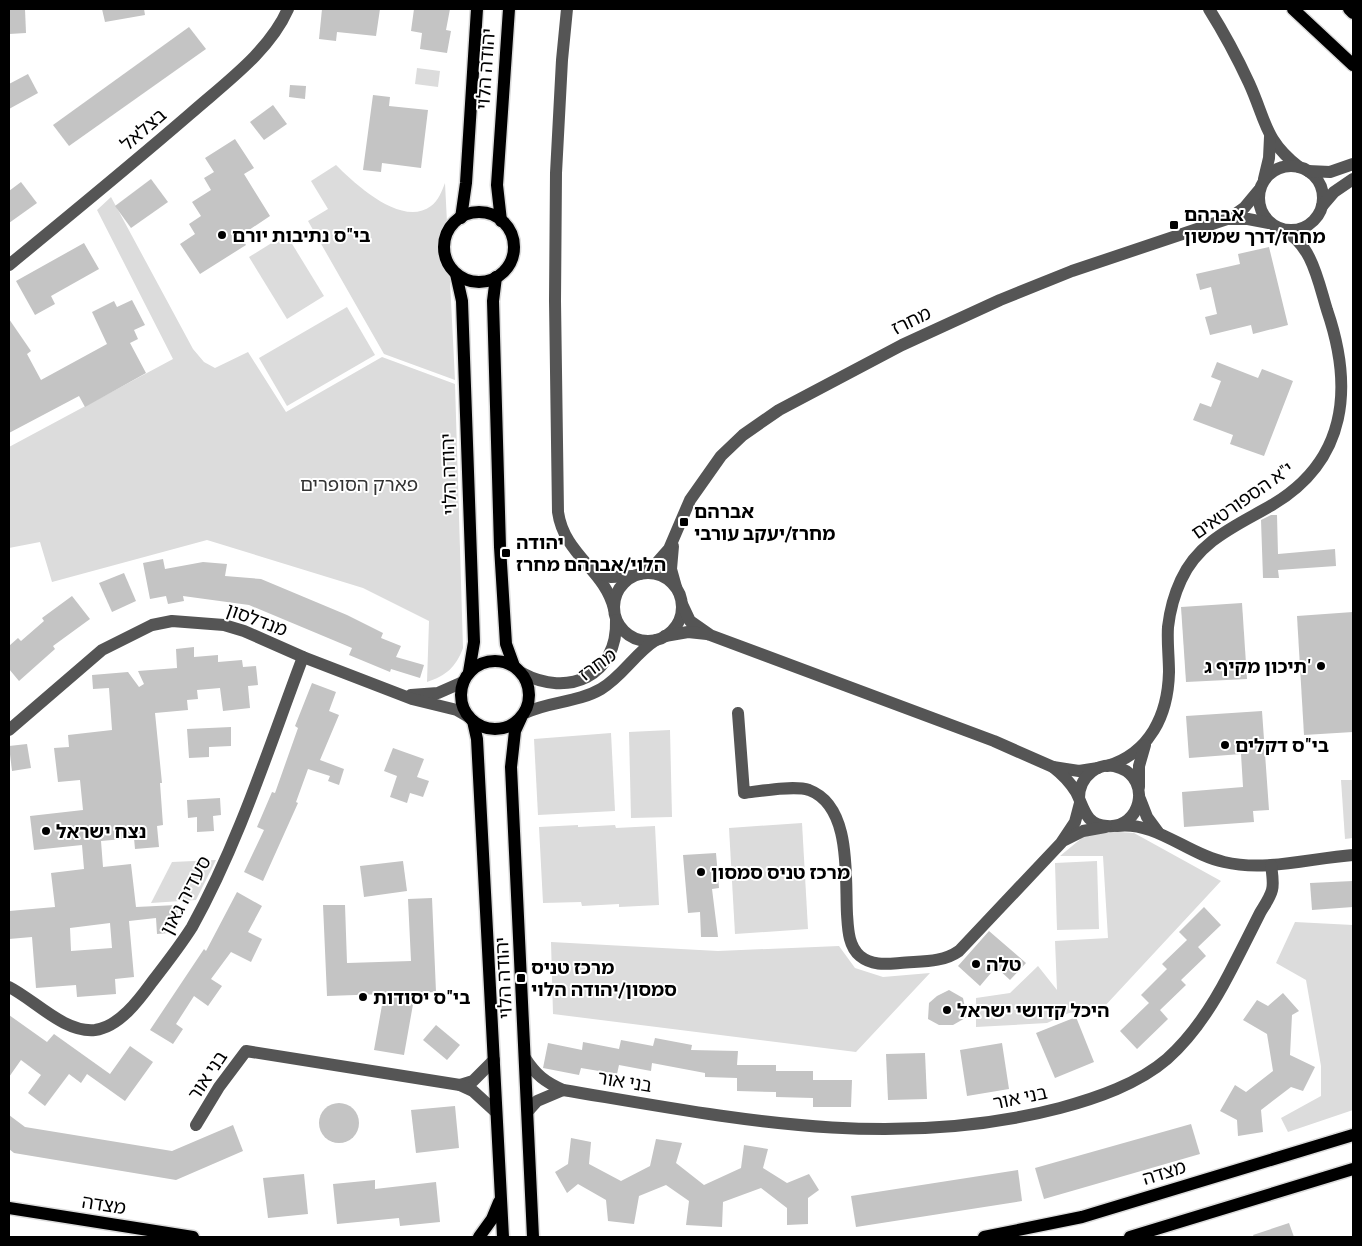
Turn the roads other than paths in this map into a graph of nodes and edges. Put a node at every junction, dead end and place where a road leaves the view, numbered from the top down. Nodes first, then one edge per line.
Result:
1 (288, 9) edge
2 (477, 9) edge
3 (509, 9) edge
4 (567, 9) edge
5 (1209, 9) edge
6 (1293, 9) edge
7 (1348, 9) edge
8 (1353, 13) edge
9 (1353, 65) edge
10 (1270, 137) junction
11 (1353, 164) edge
12 (1304, 169) junction
13 (1353, 179) edge
14 (1261, 185) junction
15 (1322, 206) junction
16 (460, 218) junction
17 (1226, 219) junction
18 (1315, 220) junction
19 (501, 221) junction
20 (1269, 223) junction
21 (1283, 230) junction
22 (1310, 258) junction
23 (9, 265) edge
24 (456, 274) junction
25 (496, 277) junction
26 (674, 541) junction
27 (589, 568) junction
28 (637, 575) junction
29 (677, 589) junction
30 (682, 604) junction
31 (615, 614) junction
32 (710, 635) junction
33 (660, 638) junction
34 (303, 657) junction
35 (518, 669) junction
36 (466, 677) junction
37 (401, 695) junction
38 (738, 714) dead end
39 (523, 716) junction
40 (471, 719) junction
41 (9, 730) edge
42 (1146, 743) junction
43 (1053, 766) junction
44 (1103, 767) junction
45 (1140, 794) junction
46 (1079, 801) junction
47 (1112, 826) junction
48 (1160, 834) junction
49 (1061, 843) junction
50 (1353, 855) edge
51 (1270, 865) junction
52 (9, 987) edge
53 (525, 1058) junction
54 (494, 1060) junction
55 (460, 1085) junction
56 (563, 1090) junction
57 (528, 1111) junction
58 (496, 1112) junction
59 (196, 1125) dead end
60 (1353, 1134) edge
61 (1353, 1169) edge
62 (501, 1197) junction
63 (9, 1208) edge
64 (193, 1237) edge
65 (479, 1237) edge
66 (503, 1237) edge
67 (533, 1237) edge
68 (984, 1237) edge
69 (1130, 1237) edge

1 - 23 street, בצלאל
2 - 16 main road, יהודה הלוי
3 - 19 main road, יהודה הלוי
4 - 27 street
5 - 10 street
6 - 9 main road
7 - 8 main road
10 - 12 street
10 - 14 street
11 - 12 street
12 - 14 street
12 - 15 street
13 - 15 street
14 - 17 street, מחרז
14 - 20 street
15 - 18 street
16 - 19 main road
16 - 24 main road
17 - 20 street, מחרז
17 - 26 street, מחרז
18 - 21 street
18 - 22 street
19 - 25 main road
20 - 21 street
21 - 22 street
22 - 42 street, י"א הספורטאים
24 - 25 main road
24 - 36 main road, יהודה הלוי
25 - 35 main road
26 - 28 street, מחרז
26 - 29 street, מחרז
27 - 28 street
27 - 31 street
28 - 29 street
28 - 31 street
29 - 30 street
30 - 32 street
30 - 33 street
31 - 33 street
31 - 35 street, מחרז
32 - 33 street
32 - 43 street
33 - 39 street, מחרז
34 - 37 street, מנדלסון
34 - 41 street, מנדלסון
34 - 52 street, סעדיה גאון
35 - 36 main road
35 - 39 main road
36 - 37 street, מנדלסון
36 - 40 main road
37 - 40 street, מנדלסון
38 - 49 street
39 - 40 main road
39 - 53 main road, יהודה הלוי
40 - 54 main road, יהודה הלוי
42 - 44 street
42 - 45 street
43 - 44 street
43 - 46 street
44 - 45 street
44 - 46 street
45 - 47 street
45 - 48 street
46 - 47 street
46 - 49 street
47 - 48 street
47 - 49 street
48 - 51 street
50 - 51 street
51 - 56 street, בני אור
53 - 56 street, בני אור
53 - 57 main road, יהודה הלוי
54 - 55 street
54 - 58 main road, יהודה הלוי
55 - 58 street, בני אור
55 - 59 street, בני אור
56 - 57 street
57 - 67 main road, יהודה הלוי
58 - 62 main road, יהודה הלוי
60 - 68 main road, מצדה
61 - 69 main road
62 - 65 main road
62 - 66 main road, יהודה הלוי
63 - 64 main road, מצדה

